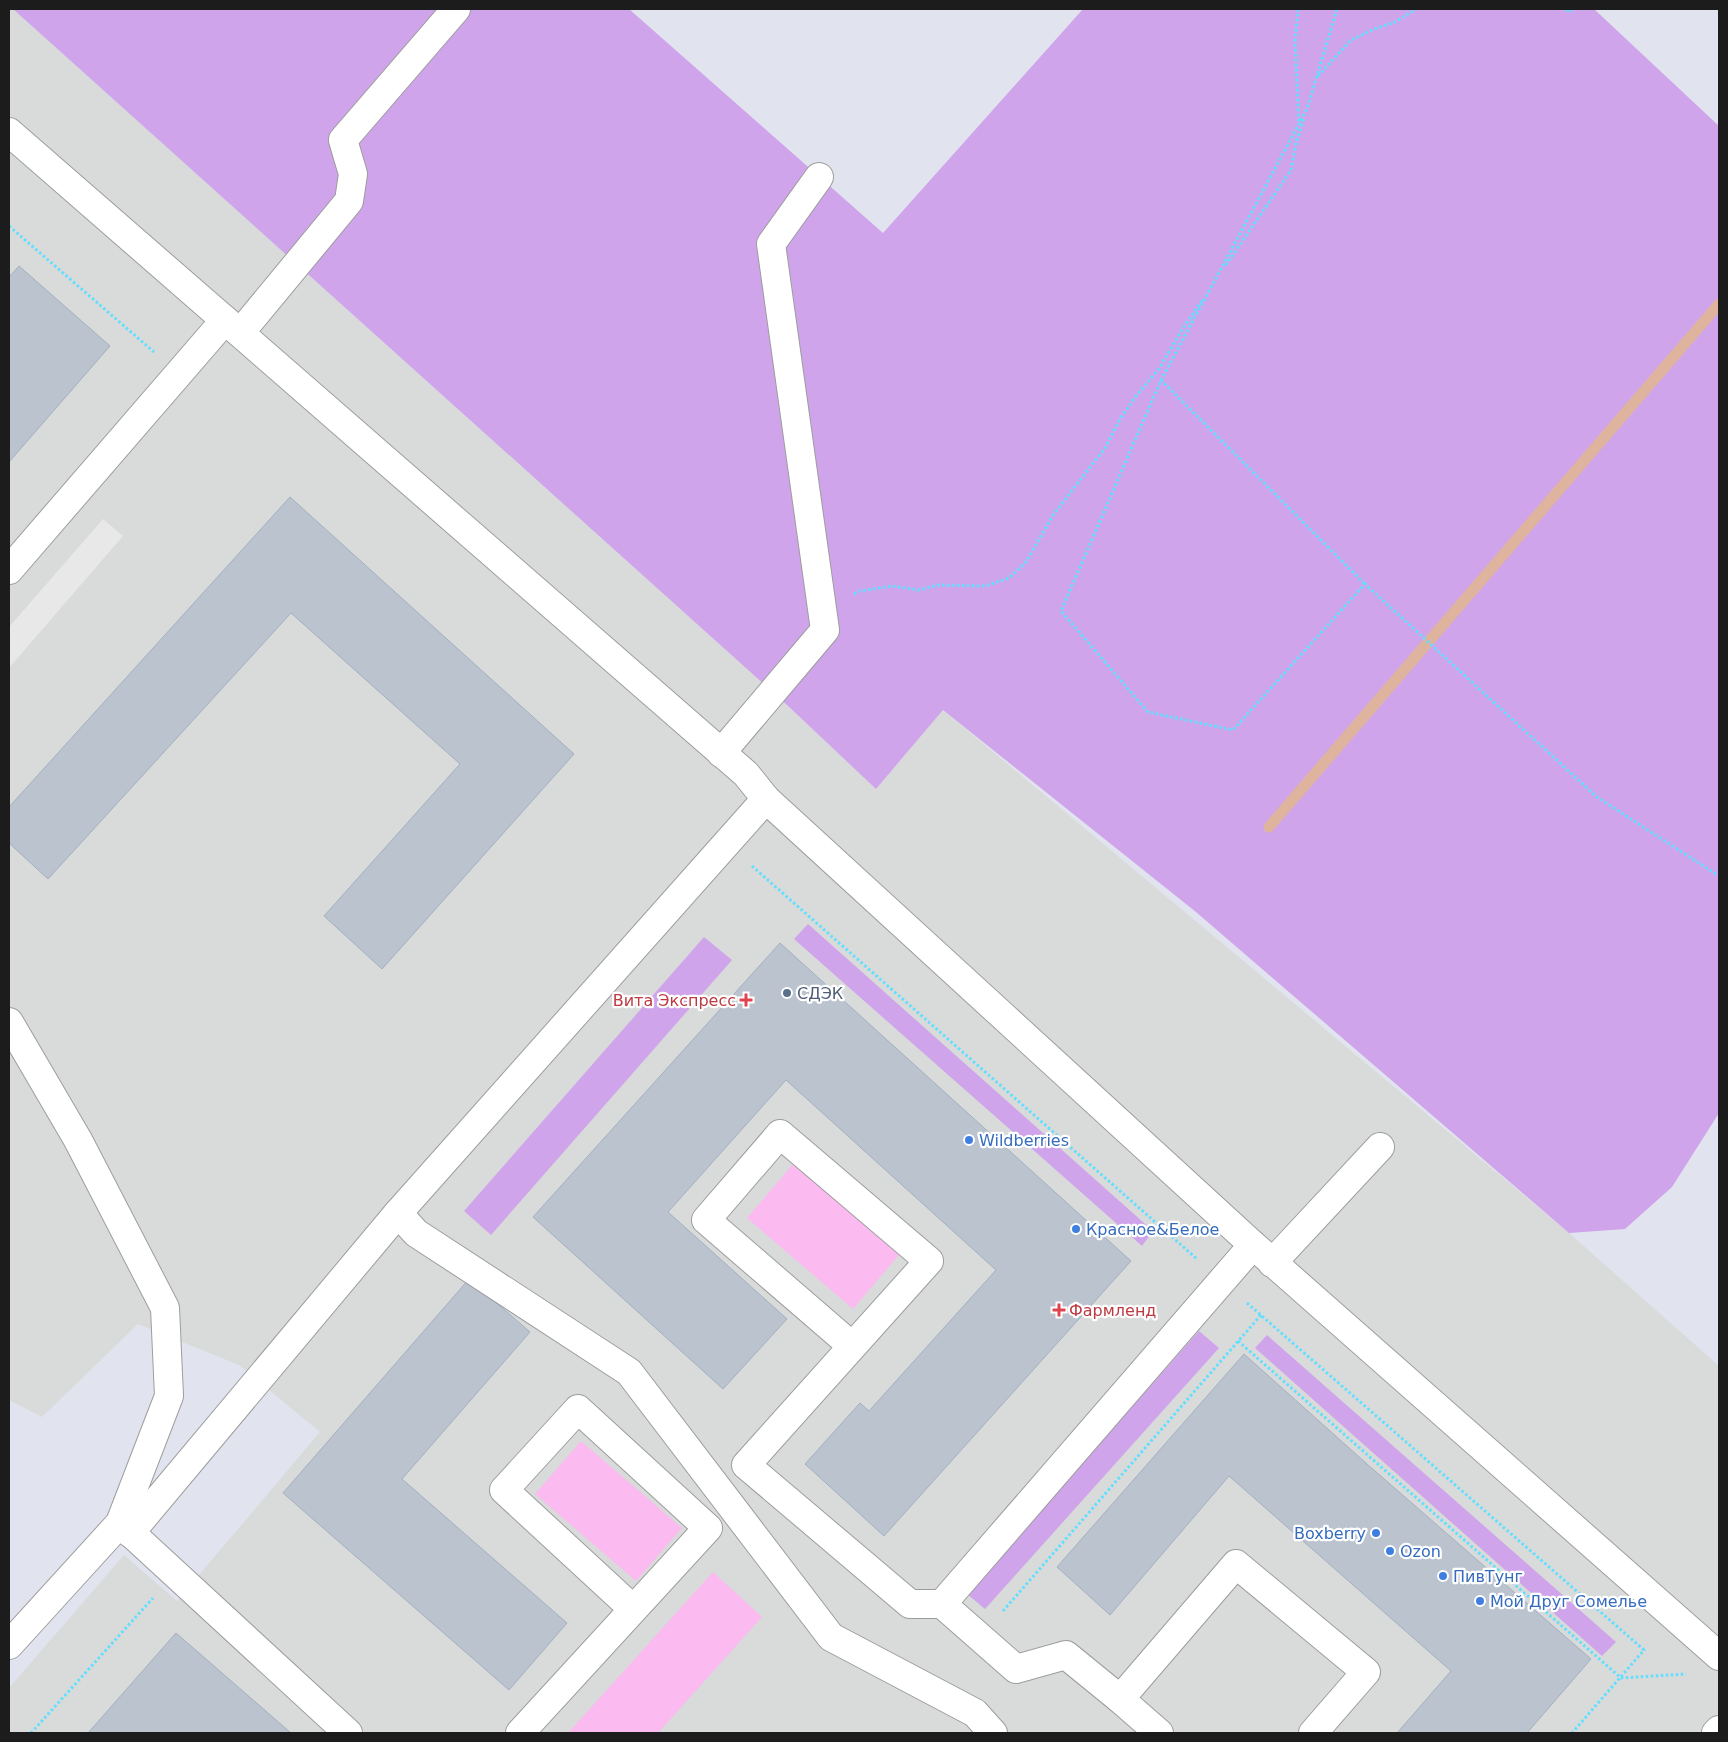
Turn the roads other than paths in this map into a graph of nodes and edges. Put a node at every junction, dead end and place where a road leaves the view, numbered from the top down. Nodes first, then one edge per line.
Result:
1 (456, 9) edge
2 (9, 132) edge
3 (819, 177) dead end
4 (232, 327) junction
5 (9, 570) edge
6 (721, 753) junction
7 (766, 799) junction
8 (9, 1022) edge
9 (1380, 1147) dead end
10 (398, 1213) junction
11 (1262, 1254) junction
12 (852, 1346) junction
13 (125, 1528) junction
14 (942, 1604) junction
15 (634, 1609) junction
16 (9, 1645) edge
17 (1719, 1656) edge
18 (1120, 1699) junction
19 (1719, 1730) edge
20 (348, 1733) edge
21 (520, 1733) edge
22 (993, 1733) edge
23 (1159, 1733) edge
24 (1313, 1733) edge
25 (1716, 1733) edge

1 - 4 street
2 - 4 street
3 - 6 street
4 - 5 street
4 - 6 street
6 - 7 street
7 - 10 street
7 - 11 street
8 - 13 street
9 - 11 street
10 - 13 street
10 - 22 street
11 - 14 street
11 - 17 street
12 - 12 street
12 - 14 street
13 - 16 street
13 - 20 street
14 - 18 street
15 - 15 street
15 - 21 street
18 - 23 street
18 - 24 street
19 - 25 street

